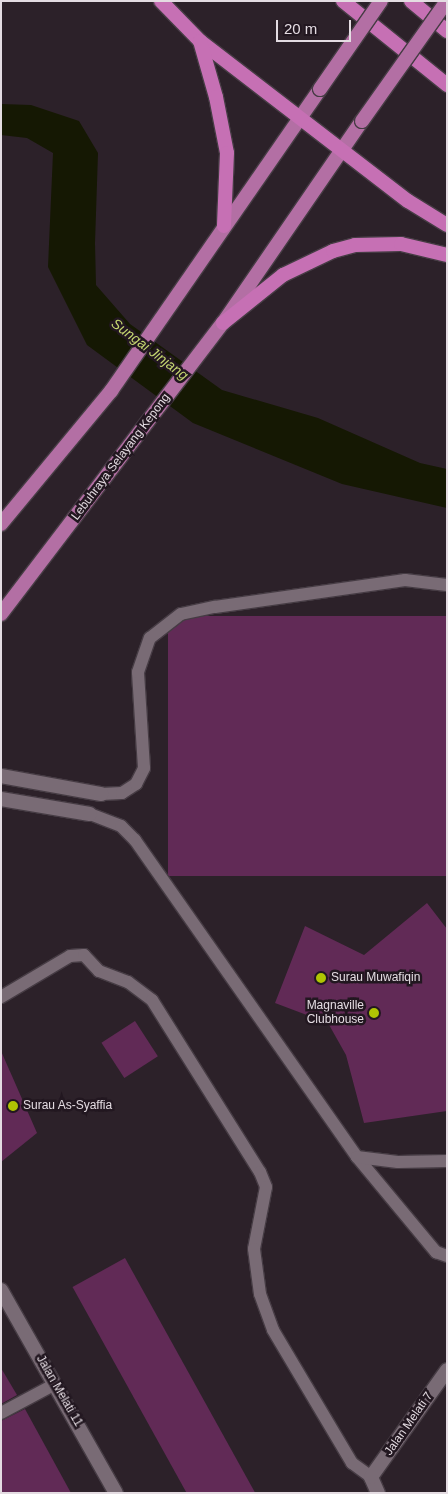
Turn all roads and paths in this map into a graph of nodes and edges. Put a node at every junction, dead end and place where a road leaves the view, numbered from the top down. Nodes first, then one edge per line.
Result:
1 (162, 1) edge
2 (344, 1) edge
3 (381, 1) edge
4 (411, 1) edge
5 (447, 1) edge
6 (447, 31) edge
7 (200, 41) junction
8 (447, 85) edge
9 (300, 116) junction
10 (342, 151) junction
11 (447, 225) edge
12 (224, 226) junction
13 (447, 255) edge
14 (223, 323) junction
15 (1, 524) edge
16 (447, 586) edge
17 (1, 614) edge
18 (1, 776) edge
19 (49, 785) junction
20 (101, 794) joint
21 (1, 799) edge
22 (46, 806) junction
23 (90, 814) joint
24 (1, 997) edge
25 (357, 1157) junction
26 (447, 1162) edge
27 (447, 1256) edge
28 (1, 1290) edge
29 (447, 1370) edge
30 (55, 1384) junction
31 (1, 1413) edge
32 (372, 1477) junction
33 (116, 1493) edge
34 (378, 1493) edge

1 - 7 highway
2 - 8 highway
3 - 9 main road, bridge
4 - 6 highway
5 - 10 main road, Lebuhraya Selayang Kepong, bridge
7 - 9 highway
7 - 12 highway
9 - 10 highway
9 - 12 main road
10 - 11 highway
10 - 14 main road, Lebuhraya Selayang Kepong
12 - 15 main road
13 - 14 highway
14 - 17 main road, Lebuhraya Selayang Kepong
16 - 20 lane
18 - 19 street
19 - 20 street
19 - 22 street
21 - 22 street
22 - 23 street
23 - 25 lane
24 - 32 lane
25 - 26 lane
25 - 27 lane
28 - 30 street, Jalan Melati 11
29 - 32 street, Jalan Melati 7
30 - 31 lane
30 - 33 street, Jalan Melati 11
32 - 34 street

